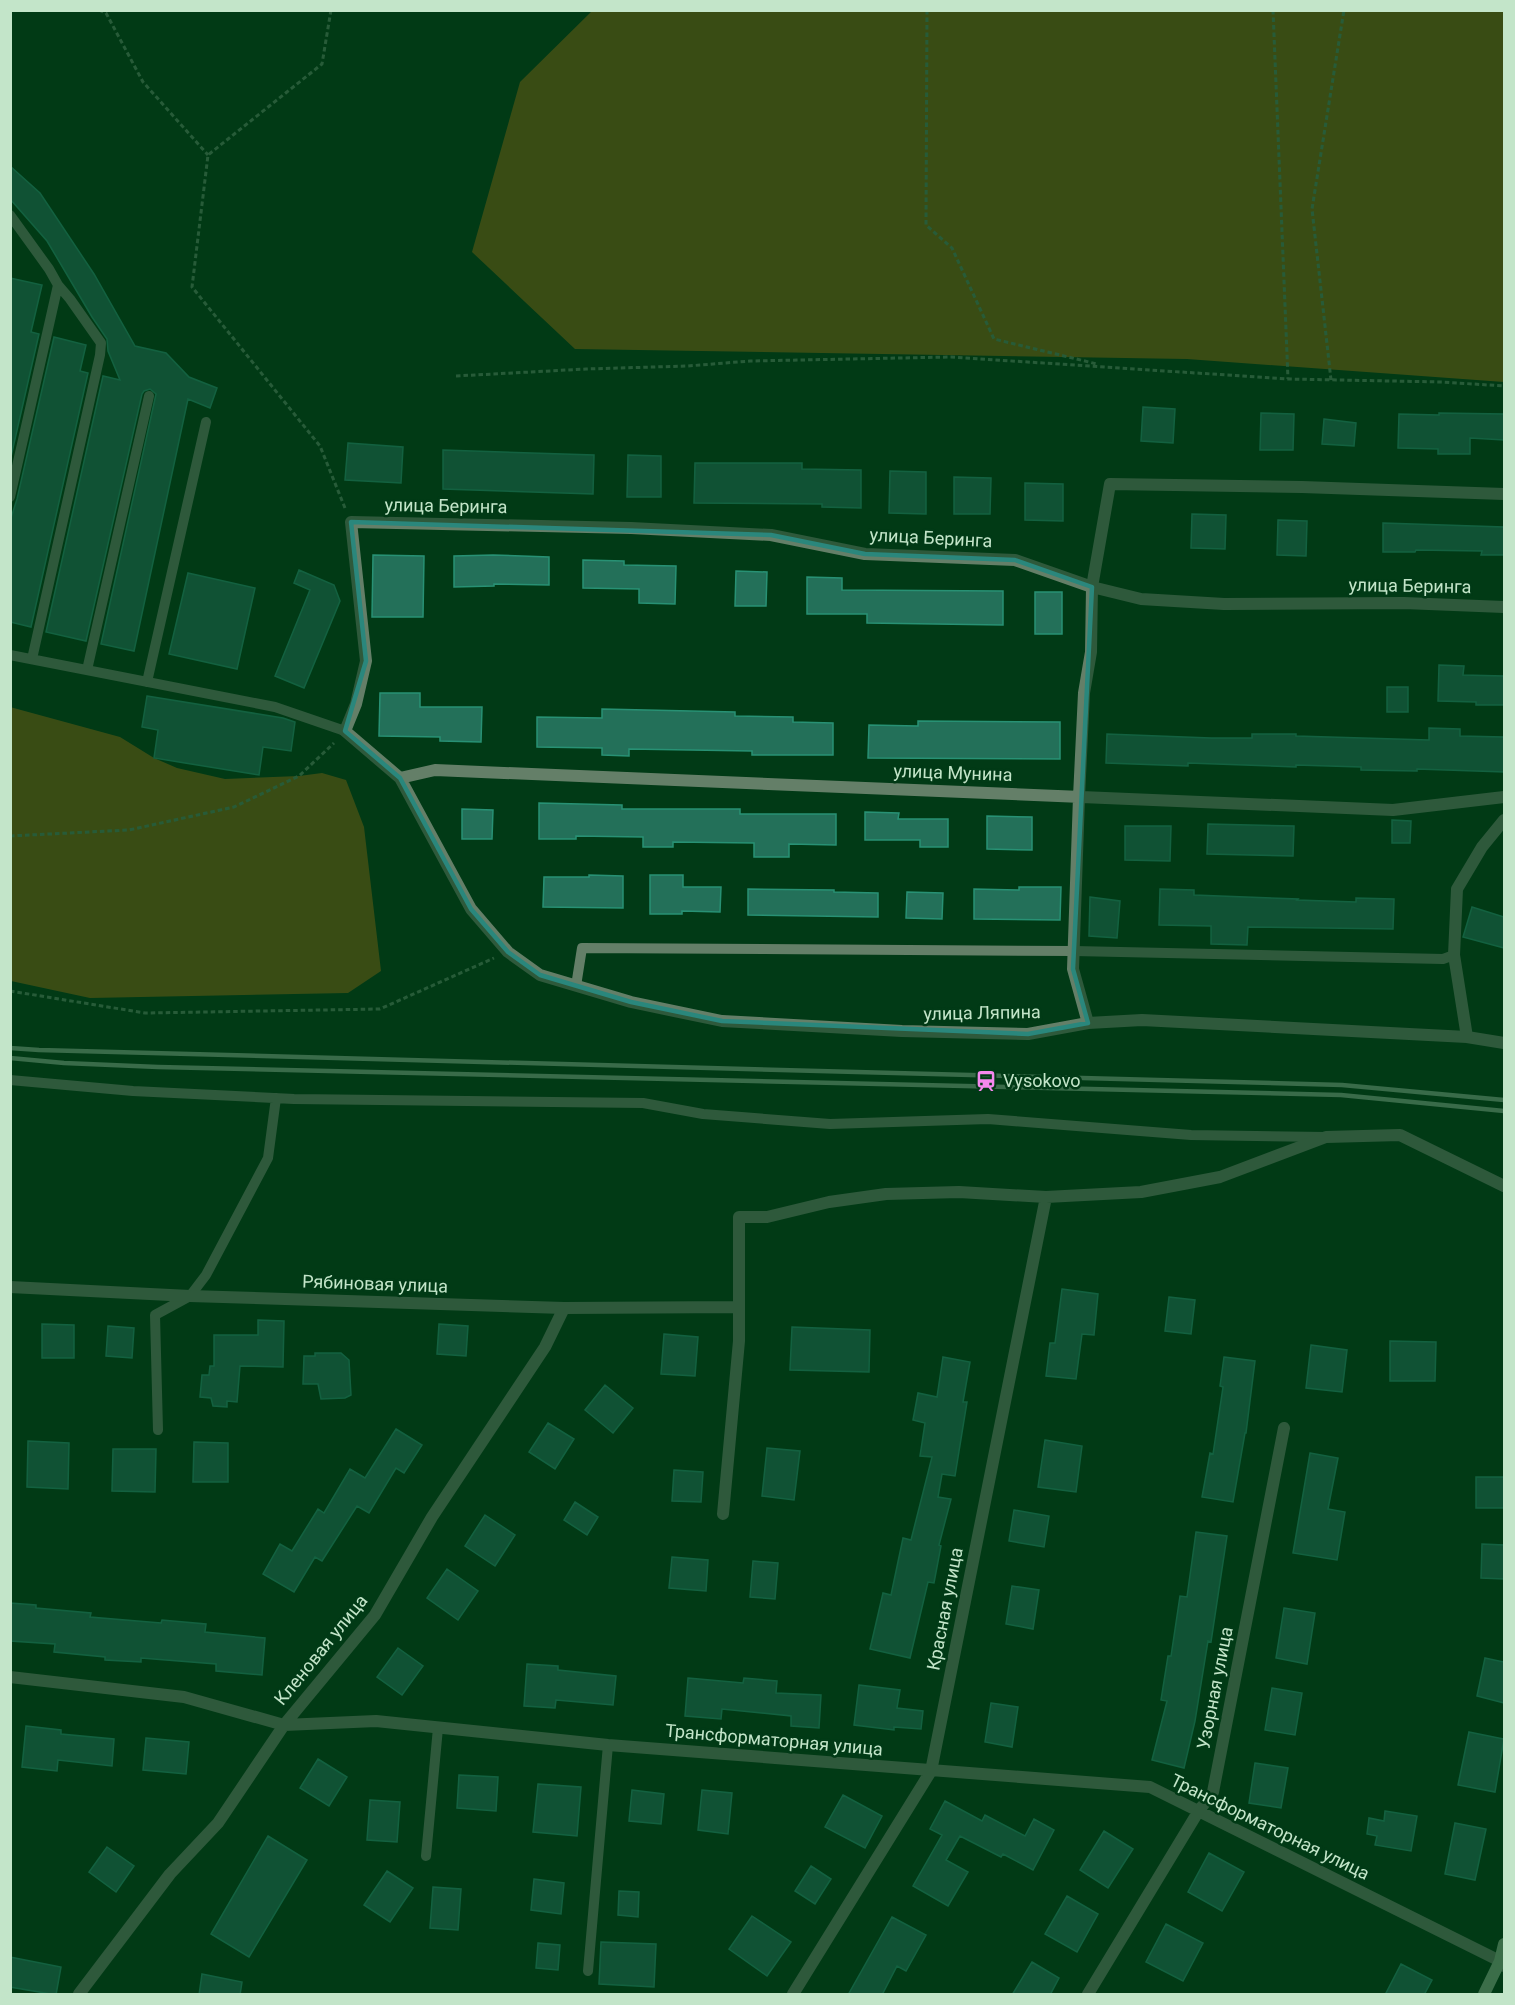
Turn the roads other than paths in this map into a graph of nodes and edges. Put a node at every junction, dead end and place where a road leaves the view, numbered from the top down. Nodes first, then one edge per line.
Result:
1 (12, 218) edge
2 (10, 235) edge
3 (58, 285) junction
4 (148, 396) dead end
5 (206, 422) dead end
6 (1504, 494) edge
7 (10, 497) edge
8 (1092, 587) junction
9 (1504, 607) edge
10 (10, 655) edge
11 (33, 659) junction
12 (87, 670) junction
13 (147, 682) junction
14 (345, 731) junction
15 (400, 778) junction
16 (1079, 797) junction
17 (1504, 797) edge
18 (1504, 820) edge
19 (1074, 951) junction
20 (1454, 955) junction
21 (576, 986) junction
22 (1088, 1023) junction
23 (1467, 1037) junction
24 (1504, 1043) edge
25 (10, 1080) edge
26 (276, 1098) junction
27 (1326, 1137) junction
28 (1504, 1186) edge
29 (1046, 1197) junction
30 (10, 1287) edge
31 (190, 1296) junction
32 (739, 1307) junction
33 (564, 1308) junction
34 (1284, 1428) dead end
35 (158, 1431) dead end
36 (723, 1514) dead end
37 (10, 1677) edge
38 (284, 1725) junction
39 (438, 1728) junction
40 (608, 1744) junction
41 (931, 1771) junction
42 (1198, 1812) junction
43 (426, 1856) dead end
44 (1504, 1944) edge
45 (1502, 1964) edge
46 (588, 1971) dead end
47 (79, 1995) edge
48 (793, 1995) edge
49 (1088, 1995) edge
50 (1484, 1995) edge

1 - 2 lane
1 - 3 lane
3 - 7 lane
3 - 11 lane
4 - 12 lane
5 - 13 lane
6 - 8 street
8 - 9 street, улица Беринга
8 - 14 street, улица Беринга
8 - 16 street
10 - 11 lane
11 - 12 lane
12 - 13 lane
13 - 14 lane
14 - 15 street
15 - 16 street, улица Мунина
15 - 21 street, улица Ляпина
16 - 17 street, улица Мунина
16 - 19 street
18 - 20 street
19 - 20 lane
19 - 21 lane
19 - 22 street
20 - 23 street
21 - 22 street, улица Ляпина
22 - 23 street, улица Ляпина
23 - 24 street, улица Ляпина
25 - 26 lane
26 - 27 lane
26 - 31 lane
27 - 28 street
27 - 29 street
29 - 32 street
29 - 41 street, Красная улица
30 - 31 street, Рябиновая улица
31 - 33 street, Рябиновая улица
31 - 35 lane
32 - 33 street, Рябиновая улица
32 - 36 street
33 - 38 street, Кленовая улица
34 - 42 street, Узорная улица
37 - 38 street, Трансформаторная улица
38 - 39 street, Трансформаторная улица
38 - 47 street, Кленовая улица
39 - 40 street, Трансформаторная улица
39 - 43 lane
40 - 41 street, Трансформаторная улица
40 - 46 lane
41 - 42 street, Трансформаторная улица
41 - 48 street, Красная улица
42 - 45 street, Трансформаторная улица
42 - 49 street, Узорная улица
44 - 45 street
45 - 50 street

